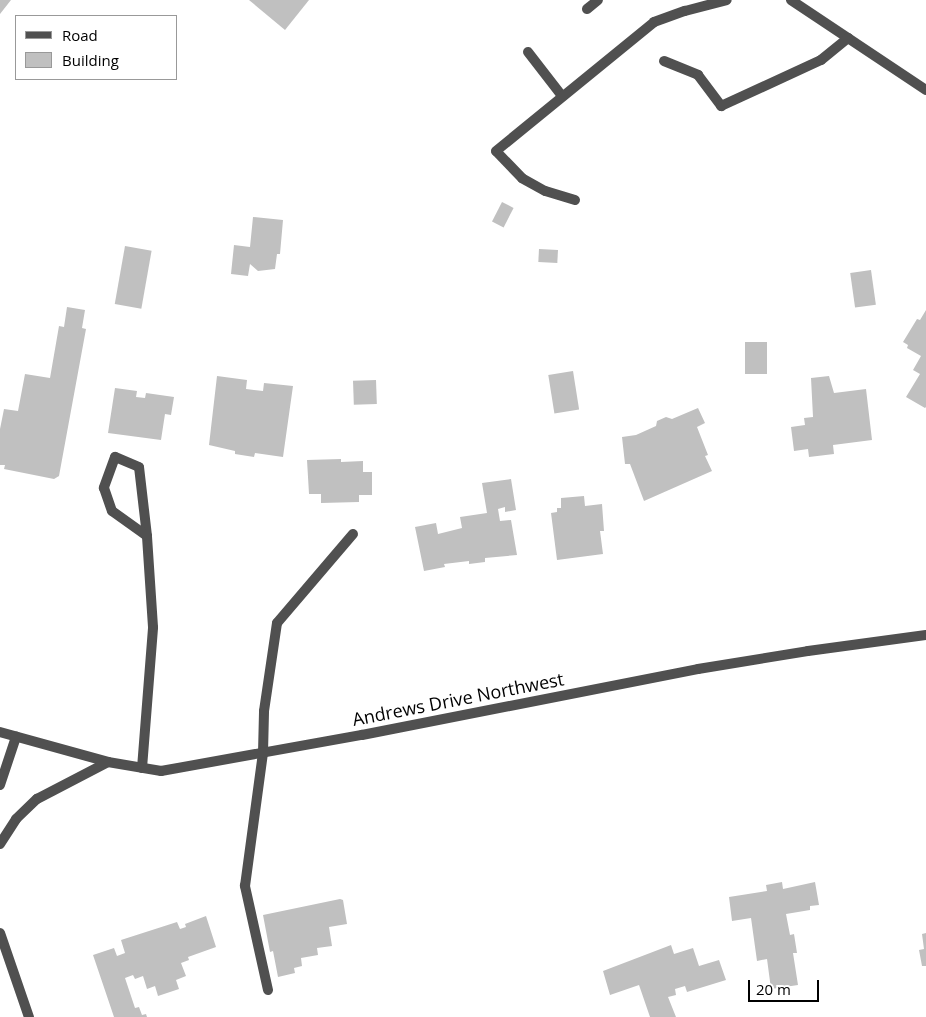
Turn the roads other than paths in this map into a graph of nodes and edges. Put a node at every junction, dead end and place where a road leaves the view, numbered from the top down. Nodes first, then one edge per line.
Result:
1 (598, 0) edge
2 (727, 0) edge
3 (791, 0) edge
4 (586, 9) dead end
5 (848, 38) junction
6 (528, 52) dead end
7 (664, 61) dead end
8 (926, 90) edge
9 (562, 96) junction
10 (575, 200) dead end
11 (353, 534) dead end
12 (147, 536) junction
13 (926, 635) edge
14 (0, 732) edge
15 (16, 737) junction
16 (263, 753) junction
17 (108, 762) junction
18 (142, 768) junction
19 (0, 785) edge
20 (0, 844) edge
21 (0, 933) edge
22 (268, 990) dead end
23 (29, 1017) edge

1 - 4 street
2 - 9 street
3 - 5 street
5 - 7 street
5 - 8 street
6 - 9 street
9 - 10 street
11 - 16 street
12 - 12 street
12 - 18 street
13 - 16 street, Andrews Drive Northwest
14 - 15 street, Andrews Drive Northwest
15 - 17 street, Andrews Drive Northwest
15 - 19 street
16 - 18 street, Andrews Drive Northwest
16 - 22 street
17 - 18 street, Andrews Drive Northwest
17 - 20 street
21 - 23 street

